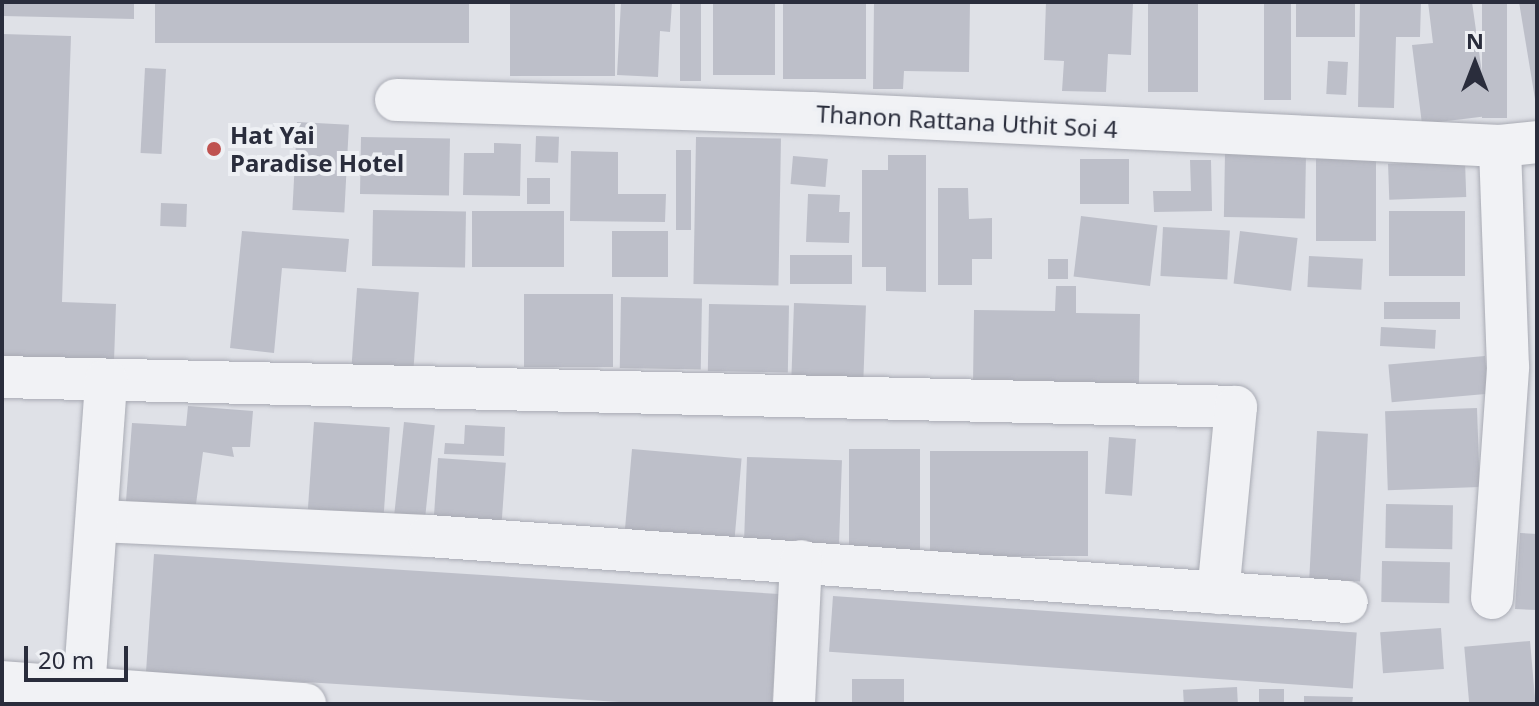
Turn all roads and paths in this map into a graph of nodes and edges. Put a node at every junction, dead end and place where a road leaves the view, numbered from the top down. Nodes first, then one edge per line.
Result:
1 (396, 100) dead end
2 (1519, 144) edge
3 (1522, 365) edge
4 (2, 377) edge
5 (106, 380) junction
6 (98, 521) junction
7 (801, 561) junction
8 (1218, 593) junction
9 (1492, 598) dead end
10 (1347, 602) dead end
11 (2, 682) edge
12 (83, 696) edge
13 (305, 704) edge
14 (794, 704) edge

1 - 2 street, Thanon Rattana Uthit Soi 4
2 - 3 street
3 - 9 street
4 - 5 street
5 - 6 street
5 - 8 street
6 - 7 street
6 - 12 street
7 - 8 street
7 - 14 street
8 - 10 street
11 - 12 street
12 - 13 street

